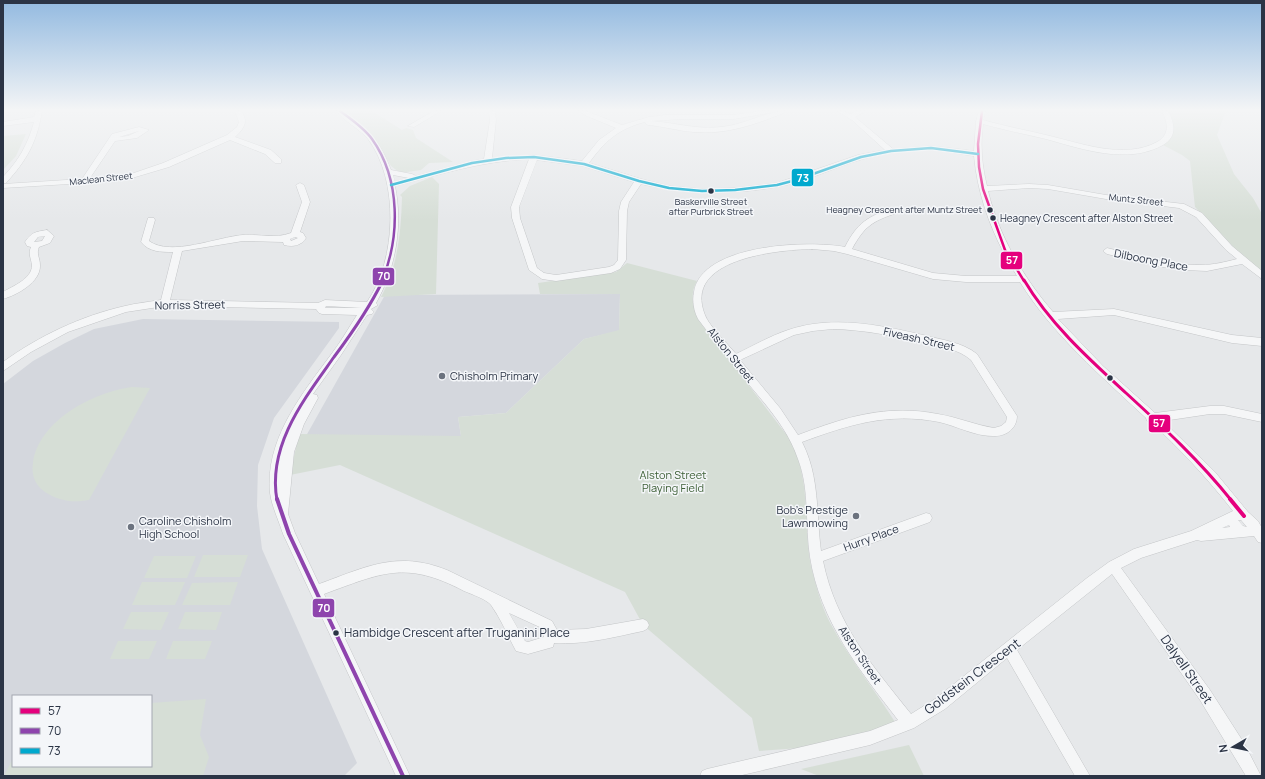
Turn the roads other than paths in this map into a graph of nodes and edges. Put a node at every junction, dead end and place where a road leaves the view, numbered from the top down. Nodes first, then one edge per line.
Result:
1 (30, 147) edge
2 (107, 147) edge
3 (205, 147) edge
4 (256, 147) edge
5 (377, 147) edge
6 (490, 147) edge
7 (596, 147) edge
8 (886, 147) edge
9 (978, 147) edge
10 (1091, 147) edge
11 (1147, 147) edge
12 (891, 152) junction
13 (978, 156) junction
14 (534, 158) junction
15 (488, 160) junction
16 (278, 161) dead end
17 (584, 164) junction
18 (387, 172) junction
19 (413, 178) junction
20 (3, 181) edge
21 (84, 181) junction
22 (640, 181) junction
23 (391, 183) junction
24 (300, 185) dead end
25 (3, 186) edge
26 (983, 189) junction
27 (393, 196) junction
28 (894, 211) dead end
29 (151, 220) dead end
30 (36, 245) dead end
31 (178, 250) junction
32 (1107, 251) dead end
33 (847, 252) junction
34 (1243, 261) junction
35 (1262, 276) edge
36 (1021, 280) junction
37 (3, 296) edge
38 (165, 303) junction
39 (370, 306) junction
40 (1049, 316) junction
41 (1262, 342) edge
42 (7, 358) edge
43 (734, 359) junction
44 (3, 367) edge
45 (1151, 418) junction
46 (1262, 418) edge
47 (796, 440) junction
48 (1236, 517) junction
49 (926, 518) dead end
50 (1247, 529) junction
51 (1193, 536) junction
52 (1262, 538) edge
53 (1262, 546) edge
54 (816, 558) junction
55 (1113, 566) junction
56 (315, 591) junction
57 (494, 599) junction
58 (643, 625) dead end
59 (551, 636) junction
60 (1009, 649) junction
61 (908, 723) junction
62 (728, 774) edge
63 (402, 776) edge
64 (707, 776) edge
65 (1083, 776) edge
66 (1254, 776) edge

1 - 20 street
2 - 21 street
3 - 21 street, Maclean Street
4 - 16 street
5 - 18 street
6 - 15 street
7 - 17 street
8 - 12 street
9 - 13 street
10 - 11 street
12 - 13 street
12 - 22 street
13 - 26 street
14 - 15 street
14 - 17 street
14 - 22 street
15 - 19 street
17 - 22 street
18 - 19 street
18 - 23 street
19 - 23 street
19 - 27 street
21 - 25 street, Maclean Street
23 - 27 street
24 - 31 street
26 - 34 street, Muntz Street
26 - 36 street
27 - 39 street
28 - 33 street
29 - 31 street
30 - 37 street
31 - 38 street
32 - 34 street, Dilboong Place
33 - 36 street, Alston Street
33 - 43 street, Alston Street
34 - 35 street, Muntz Street
36 - 40 street
38 - 39 street, Norriss Street
38 - 42 street, Norriss Street
39 - 56 street
40 - 41 street
40 - 45 street
42 - 44 street, Norriss Street
43 - 47 street, Alston Street
43 - 47 street, Fiveash Street
45 - 46 street
45 - 48 street
47 - 54 street, Alston Street
48 - 50 street
48 - 51 street, Goldstein Crescent
49 - 54 street, Hurry Place
50 - 51 street, Goldstein Crescent
50 - 52 street
50 - 53 street
51 - 55 street, Goldstein Crescent
54 - 61 street, Alston Street
55 - 60 street, Goldstein Crescent
55 - 66 street, Dalyell Street
56 - 57 street
56 - 63 street
57 - 59 street
57 - 59 street
58 - 59 street
60 - 61 street, Goldstein Crescent
60 - 65 street
61 - 62 street, Goldstein Crescent
62 - 64 street, Goldstein Crescent

